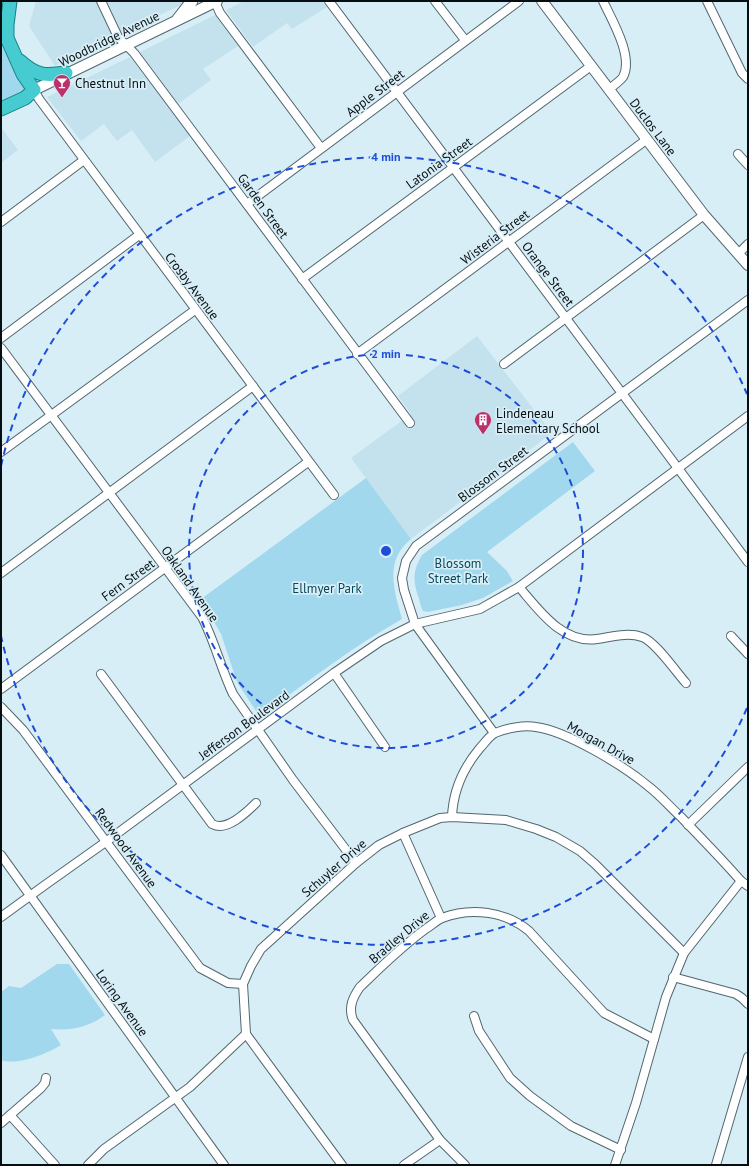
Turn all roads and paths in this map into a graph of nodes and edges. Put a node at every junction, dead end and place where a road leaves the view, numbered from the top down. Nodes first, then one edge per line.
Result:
1 (4, 1) edge
2 (10, 1) edge
3 (101, 1) edge
4 (192, 1) edge
5 (215, 1) edge
6 (329, 1) edge
7 (436, 1) edge
8 (519, 1) edge
9 (542, 1) edge
10 (604, 1) edge
11 (707, 1) edge
12 (1, 6) edge
13 (178, 19) junction
14 (465, 40) junction
15 (126, 45) junction
16 (17, 59) junction
17 (591, 66) junction
18 (66, 73) junction
19 (748, 79) edge
20 (608, 89) junction
21 (34, 90) junction
22 (396, 92) junction
23 (1, 109) edge
24 (646, 140) junction
25 (321, 148) junction
26 (738, 154) dead end
27 (84, 160) junction
28 (748, 165) edge
29 (453, 167) junction
30 (247, 204) junction
31 (704, 215) junction
32 (1, 222) edge
33 (139, 235) junction
34 (509, 242) junction
35 (748, 244) edge
36 (738, 254) junction
37 (748, 265) edge
38 (302, 279) junction
39 (748, 300) edge
40 (196, 310) junction
41 (566, 318) junction
42 (1, 338) edge
43 (1, 348) edge
44 (357, 354) junction
45 (504, 364) dead end
46 (253, 386) junction
47 (622, 394) junction
48 (51, 416) junction
49 (748, 416) edge
50 (410, 423) dead end
51 (1, 452) edge
52 (308, 462) junction
53 (677, 468) junction
54 (109, 493) junction
55 (334, 495) dead end
56 (748, 562) edge
57 (165, 568) junction
58 (1, 573) edge
59 (519, 587) junction
60 (414, 624) junction
61 (731, 636) dead end
62 (748, 654) edge
63 (334, 673) junction
64 (100, 674) dead end
65 (686, 683) dead end
66 (1, 689) edge
67 (1, 707) edge
68 (258, 730) junction
69 (494, 734) junction
70 (385, 747) dead end
71 (748, 767) edge
72 (182, 785) junction
73 (256, 803) dead end
74 (452, 817) junction
75 (688, 825) junction
76 (403, 833) junction
77 (107, 841) junction
78 (1, 855) edge
79 (356, 863) junction
80 (745, 884) edge
81 (30, 896) junction
82 (1, 917) edge
83 (441, 918) junction
84 (684, 953) junction
85 (674, 977) junction
86 (243, 984) junction
87 (748, 1004) edge
88 (474, 1016) dead end
89 (246, 1034) junction
90 (654, 1039) junction
91 (748, 1057) edge
92 (46, 1078) dead end
93 (175, 1097) junction
94 (10, 1115) junction
95 (1, 1123) edge
96 (440, 1140) junction
97 (621, 1150) junction
98 (55, 1165) edge
99 (88, 1165) edge
100 (224, 1165) edge
101 (342, 1165) edge
102 (404, 1165) edge
103 (465, 1165) edge
104 (616, 1165) edge
105 (716, 1165) edge

1 - 12 highway
2 - 16 highway
3 - 15 street, Garden Street
4 - 13 main road
5 - 13 street, Woodbridge Avenue
5 - 25 street
6 - 22 street, Orange Street
7 - 14 street
8 - 14 street, Apple Street
9 - 17 street, Duclos Lane
10 - 20 street
11 - 19 street
13 - 15 street, Woodbridge Avenue
14 - 22 street, Apple Street
15 - 18 street, Woodbridge Avenue
15 - 30 street, Garden Street
16 - 18 highway
16 - 21 highway
17 - 20 street, Duclos Lane
17 - 29 street, Latonia Street
18 - 21 street, Woodbridge Avenue
20 - 24 street, Duclos Lane
21 - 23 highway
21 - 27 street, Crosby Avenue
22 - 25 street, Apple Street
22 - 29 street, Orange Street
24 - 31 street, Duclos Lane
24 - 34 street, Wisteria Street
25 - 30 street, Apple Street
26 - 28 street
27 - 32 street
27 - 33 street, Crosby Avenue
29 - 34 street, Orange Street
29 - 38 street, Latonia Street
30 - 38 street, Garden Street
31 - 36 street, Duclos Lane
31 - 41 street
33 - 40 street, Crosby Avenue
33 - 42 street
34 - 41 street, Orange Street
34 - 44 street, Wisteria Street
35 - 36 street
36 - 37 street, Duclos Lane
38 - 44 street, Garden Street
39 - 47 street, Blossom Street
40 - 46 street, Crosby Avenue
40 - 48 street
41 - 45 street
41 - 47 street, Orange Street
43 - 48 street, Oakland Avenue
44 - 50 street, Garden Street
46 - 52 street, Crosby Avenue
46 - 54 street
47 - 53 street, Orange Street
47 - 60 street, Blossom Street
48 - 51 street
48 - 54 street, Oakland Avenue
49 - 53 street, Jefferson Boulevard
52 - 55 street, Crosby Avenue
52 - 57 street, Fern Street
53 - 56 street, Orange Street
53 - 59 street, Jefferson Boulevard
54 - 57 street, Oakland Avenue
54 - 58 street
57 - 66 street, Fern Street
57 - 68 street, Oakland Avenue
59 - 60 street, Jefferson Boulevard
59 - 65 street
60 - 63 street, Jefferson Boulevard
60 - 69 street
61 - 62 street
63 - 68 street, Jefferson Boulevard
63 - 70 street
64 - 72 street
67 - 77 street, Redwood Avenue
68 - 72 street, Jefferson Boulevard
68 - 79 street, Oakland Avenue
69 - 74 street
69 - 75 street, Morgan Drive
71 - 75 street
72 - 73 street
72 - 77 street, Jefferson Boulevard
74 - 76 street, Schuyler Drive
74 - 84 street, Schuyler Drive
75 - 80 street, Morgan Drive
76 - 79 street, Schuyler Drive
76 - 83 street
77 - 81 street, Jefferson Boulevard
77 - 86 street, Redwood Avenue
78 - 81 street, Loring Avenue
79 - 86 street, Schuyler Drive
80 - 84 street
81 - 82 street, Jefferson Boulevard
81 - 93 street, Loring Avenue
83 - 90 street, Bradley Drive
83 - 96 street, Bradley Drive
84 - 85 street
85 - 87 street
85 - 90 street
86 - 89 street, Schuyler Drive
88 - 97 street
89 - 93 street
89 - 101 street
90 - 97 street
91 - 105 street
92 - 94 street
93 - 99 street
93 - 100 street, Loring Avenue
94 - 95 street
94 - 98 street
96 - 102 street
96 - 103 street, Bradley Drive
97 - 104 street

